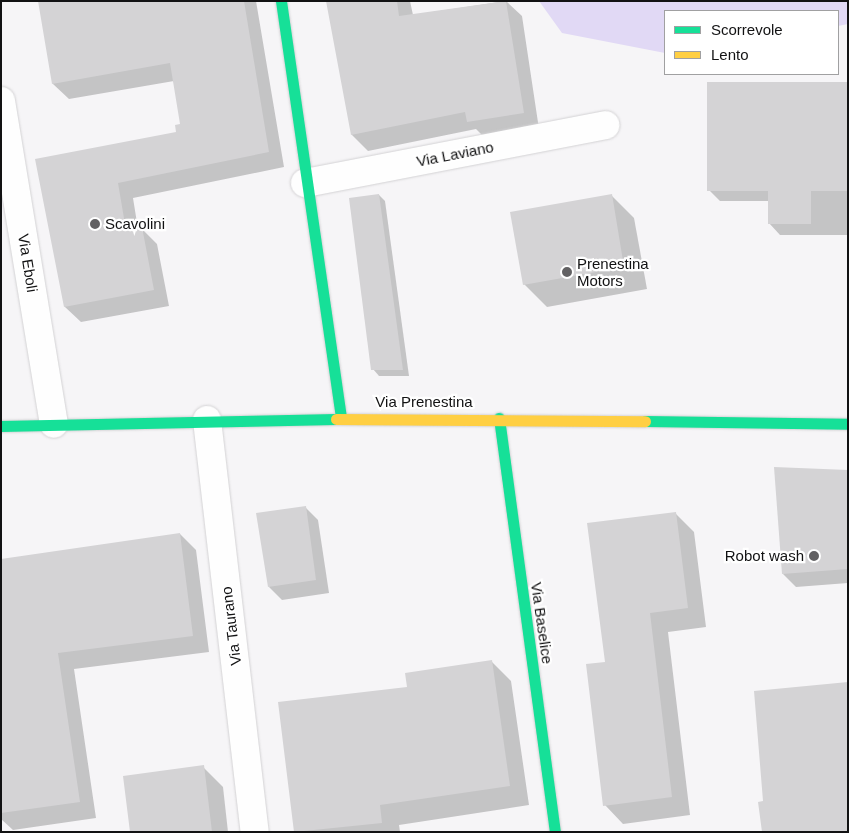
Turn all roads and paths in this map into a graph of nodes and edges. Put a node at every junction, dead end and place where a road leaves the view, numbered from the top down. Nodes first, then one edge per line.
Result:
1 (281, 1) edge
2 (1, 101) edge
3 (604, 125) dead end
4 (305, 183) junction
5 (340, 418) junction
6 (499, 418) junction
7 (207, 420) junction
8 (54, 424) junction
9 (848, 424) edge
10 (1, 426) edge
11 (255, 832) edge
12 (555, 832) edge

1 - 4 main road
2 - 8 street, Via Eboli
3 - 4 street, Via Laviano
4 - 5 main road
5 - 6 main road, Via Prenestina
5 - 7 main road, Via Prenestina
6 - 9 main road, Via Prenestina
6 - 12 main road, Via Baselice
7 - 8 main road, Via Prenestina
7 - 11 street, Via Taurano
8 - 10 main road, Via Prenestina

